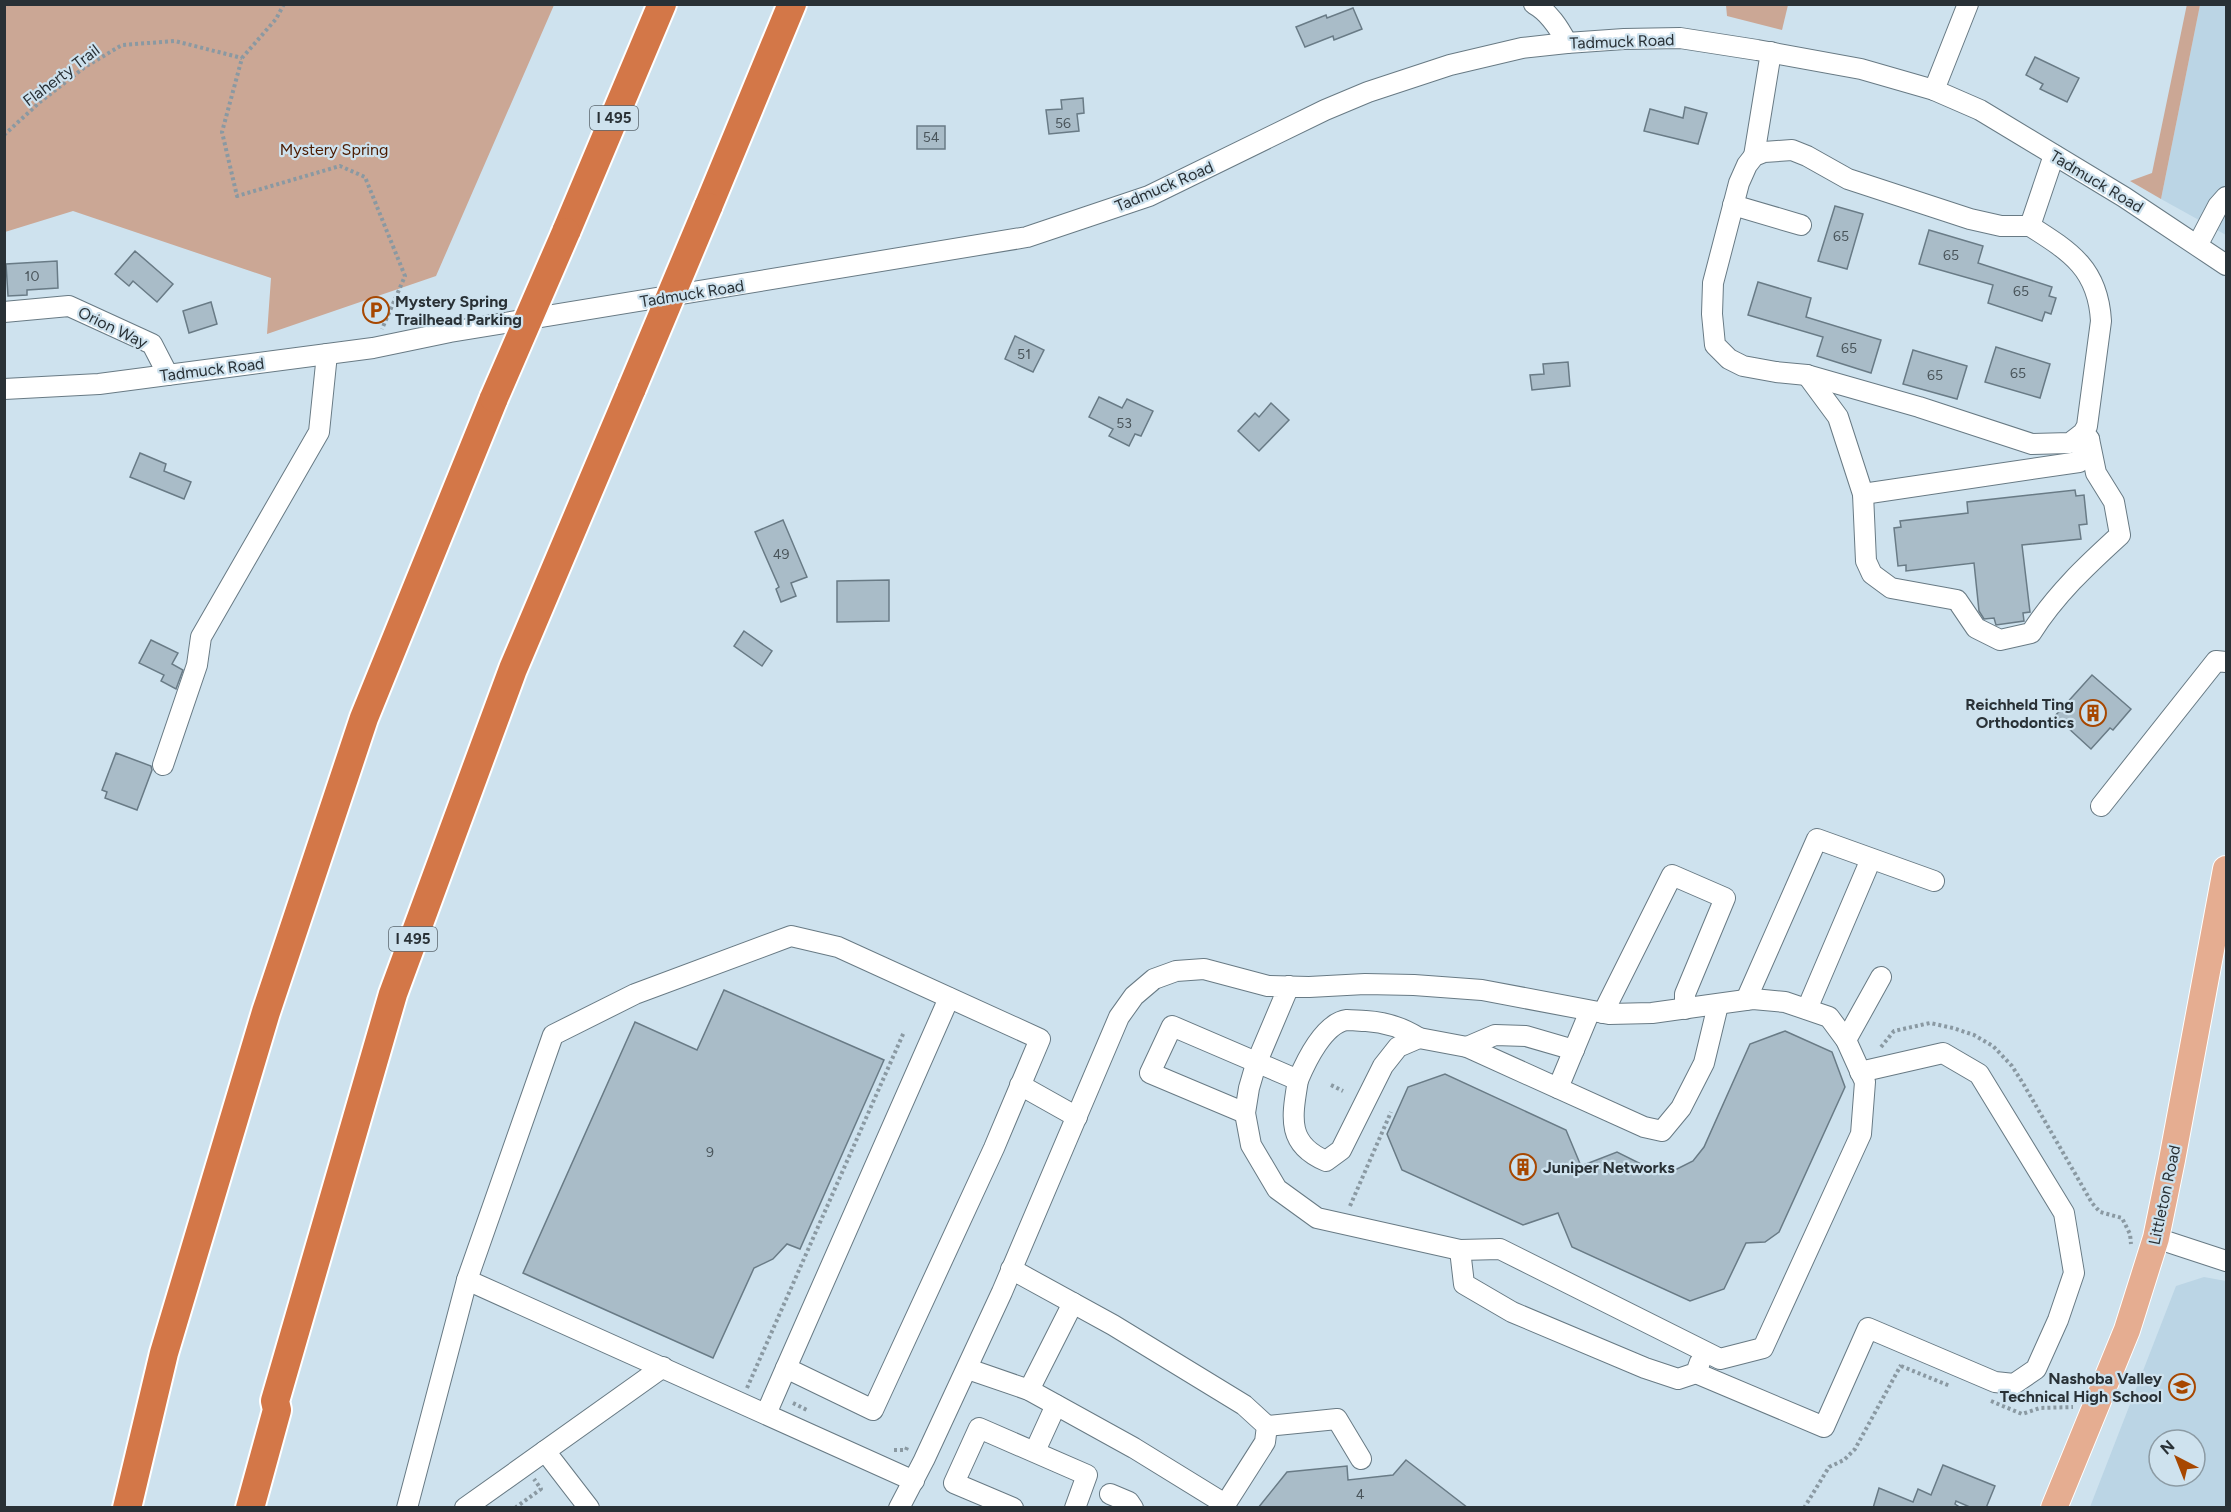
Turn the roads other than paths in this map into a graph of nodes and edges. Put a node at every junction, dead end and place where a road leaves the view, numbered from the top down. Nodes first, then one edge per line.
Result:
1 (662, 4) edge
2 (792, 4) edge
3 (1534, 4) edge
4 (1968, 4) edge
5 (1567, 42) junction
6 (1771, 52) junction
7 (1934, 90) junction
8 (2054, 155) junction
9 (1754, 156) junction
10 (2226, 197) edge
11 (1733, 205) junction
12 (1801, 225) dead end
13 (2030, 226) junction
14 (2198, 244) junction
15 (2226, 265) edge
16 (4, 312) edge
17 (327, 354) junction
18 (168, 375) junction
19 (1807, 375) junction
20 (4, 390) edge
21 (2086, 436) junction
22 (1863, 494) junction
23 (2226, 662) edge
24 (163, 765) dead end
25 (2101, 806) dead end
26 (1871, 859) junction
27 (2226, 869) edge
28 (1935, 881) dead end
29 (1881, 977) dead end
30 (1289, 986) junction
31 (949, 998) junction
32 (1746, 1000) junction
33 (1718, 1005) junction
34 (1685, 1009) junction
35 (1807, 1009) junction
36 (1597, 1012) junction
37 (1419, 1038) junction
38 (1846, 1040) junction
39 (1467, 1047) junction
40 (1574, 1050) junction
41 (1256, 1064) junction
42 (1860, 1072) junction
43 (1298, 1080) junction
44 (1020, 1085) junction
45 (1558, 1088) junction
46 (1245, 1113) junction
47 (1077, 1117) junction
48 (2156, 1238) junction
49 (1460, 1250) junction
50 (2226, 1261) edge
51 (1011, 1269) junction
52 (468, 1280) junction
53 (1073, 1303) junction
54 (1703, 1351) junction
55 (663, 1368) junction
56 (786, 1368) junction
57 (968, 1369) junction
58 (1696, 1373) junction
59 (1029, 1390) junction
60 (1056, 1405) junction
61 (766, 1414) junction
62 (1267, 1426) junction
63 (545, 1451) junction
64 (1035, 1451) junction
65 (1361, 1459) dead end
66 (914, 1481) junction
67 (1110, 1494) dead end
68 (1224, 1506) edge
69 (127, 1508) edge
70 (250, 1508) edge
71 (407, 1508) edge
72 (465, 1508) edge
73 (589, 1508) edge
74 (899, 1508) edge
75 (1013, 1508) edge
76 (1075, 1508) edge
77 (1133, 1508) edge
78 (2054, 1508) edge

1 - 69 highway, I 495, bridge
2 - 70 highway, I 495, bridge
3 - 5 street
4 - 7 street
5 - 6 street, Tadmuck Road
5 - 17 street, Tadmuck Road
6 - 7 street, Tadmuck Road
6 - 9 street
7 - 8 street, Tadmuck Road
8 - 13 street
8 - 14 street, Tadmuck Road
9 - 11 street
9 - 13 street
10 - 14 street
11 - 12 street
11 - 19 street
13 - 21 street
14 - 15 street, Tadmuck Road
16 - 18 street, Orion Way
17 - 18 street, Tadmuck Road
17 - 24 street
18 - 20 street, Tadmuck Road
19 - 21 street
19 - 22 street
21 - 22 street
21 - 22 street
23 - 25 street
26 - 28 street
26 - 32 street
26 - 35 street
27 - 48 main road, Littleton Road
29 - 38 street
30 - 36 street
30 - 41 street
30 - 47 street
31 - 44 street
31 - 52 street
31 - 56 street
32 - 33 street
32 - 35 street
33 - 34 street
33 - 45 street
34 - 36 street
34 - 36 street
35 - 38 street
36 - 40 street
37 - 39 street
37 - 43 street
37 - 43 street
38 - 42 street
39 - 40 street
39 - 45 street
40 - 45 street
41 - 43 street
41 - 46 street
41 - 46 street
42 - 54 street
42 - 58 street
44 - 47 street
44 - 56 street
46 - 49 street
47 - 51 street
48 - 50 street
48 - 78 main road, Littleton Road
49 - 54 street
49 - 58 street
51 - 53 street
51 - 57 street
52 - 55 street
52 - 71 street
53 - 59 street
53 - 62 street
54 - 58 street
55 - 61 street
55 - 63 street
56 - 61 street
57 - 59 street
57 - 66 street
59 - 60 street
60 - 64 street
60 - 68 street
61 - 66 street
62 - 65 street
62 - 68 street
63 - 72 street
63 - 73 street
64 - 75 street
64 - 76 street
66 - 74 street
67 - 77 street

